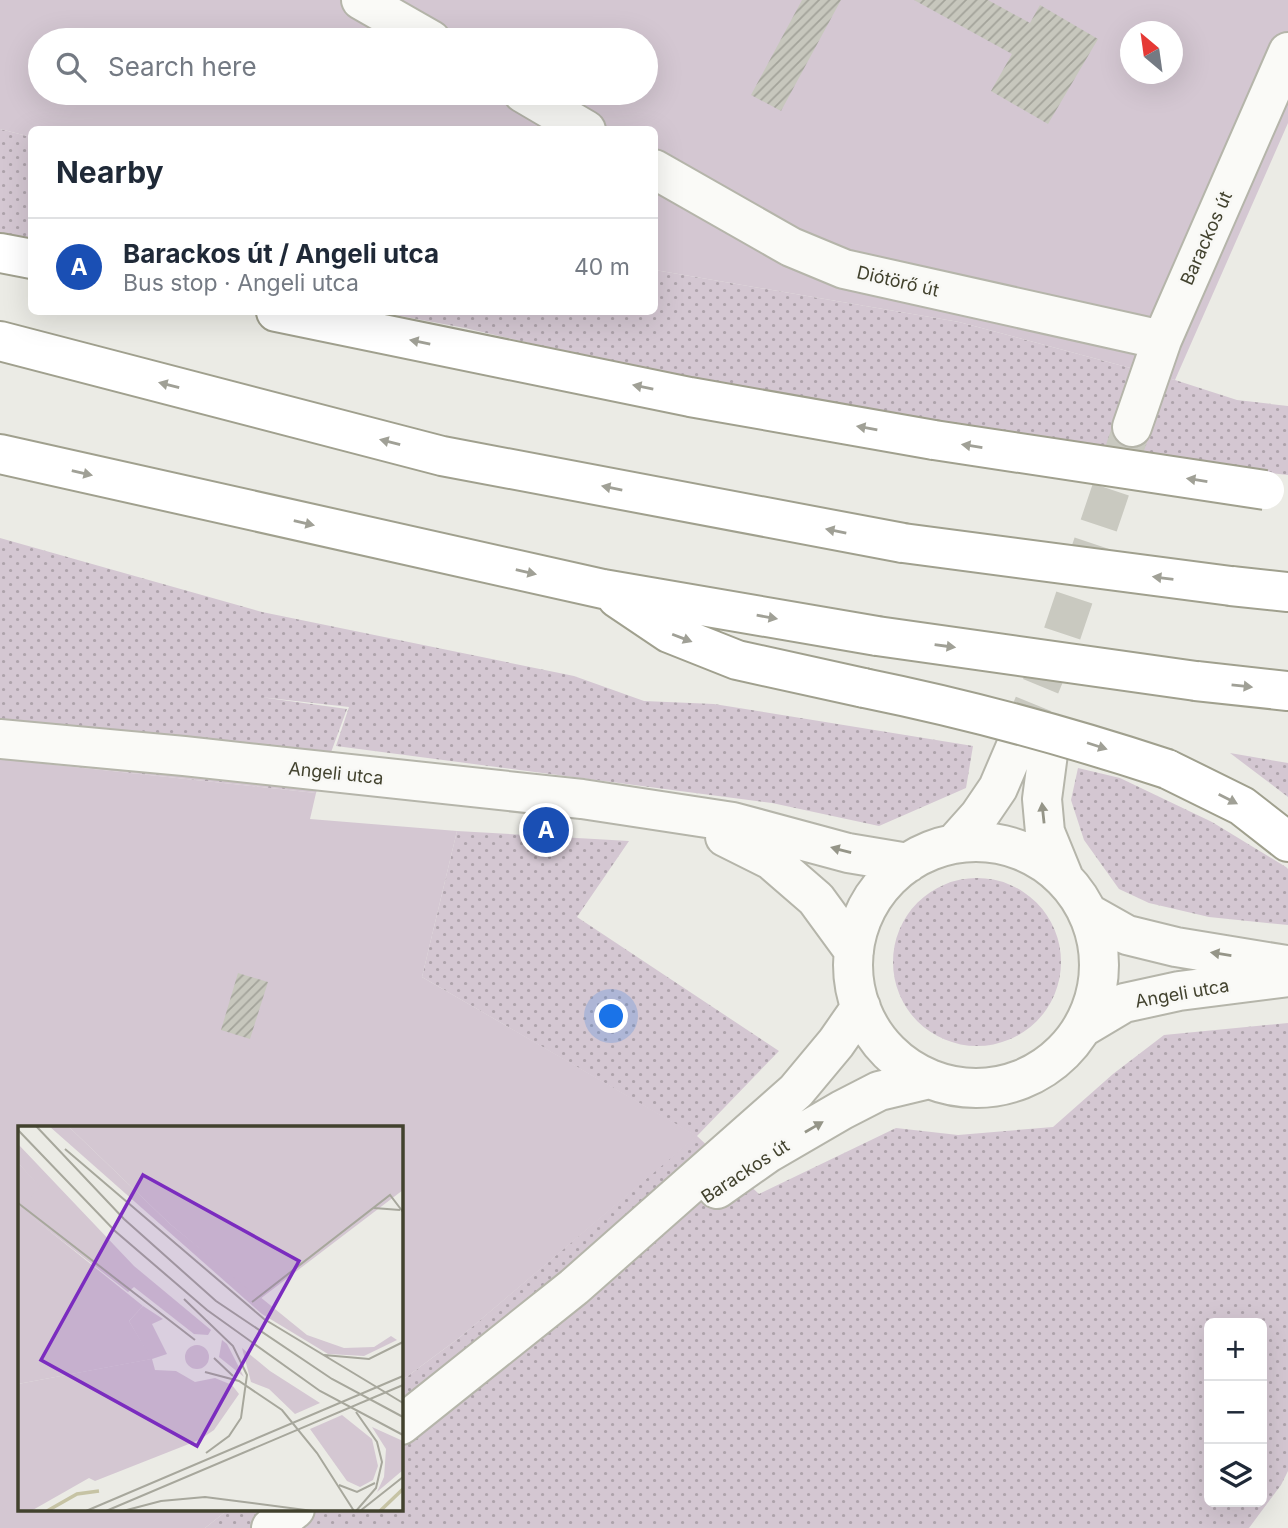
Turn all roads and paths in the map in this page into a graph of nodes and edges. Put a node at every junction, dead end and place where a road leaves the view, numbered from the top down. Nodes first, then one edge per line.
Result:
1 (361, 0) edge
2 (410, 28) edge
3 (1288, 51) edge
4 (543, 105) edge
5 (579, 126) edge
6 (658, 171) edge
7 (0, 253) edge
8 (28, 258) edge
9 (291, 315) edge
10 (1162, 340) junction
11 (0, 341) edge
12 (1132, 427) tunnel mouth
13 (0, 454) edge
14 (1276, 491) edge
15 (603, 589) junction
16 (1288, 592) edge
17 (1288, 691) edge
18 (0, 739) edge
19 (671, 814) junction
20 (1288, 842) edge
21 (954, 844) junction
22 (908, 863) junction
23 (1063, 876) junction
24 (1088, 913) junction
25 (854, 951) junction
26 (1288, 965) edge
27 (1288, 977) edge
28 (861, 1007) junction
29 (1082, 1028) junction
30 (929, 1079) junction
31 (574, 1287) junction
32 (402, 1424) edge
33 (294, 1510) edge
34 (271, 1528) edge

1 - 2 street
3 - 10 street, Barackos út
4 - 5 street
6 - 10 street, Diótörő út
7 - 8 highway
14 -> 9 highway, bridge
10 - 12 street, Barackos út
16 -> 11 highway, bridge
13 -> 15 highway
15 -> 17 highway, bridge
15 -> 20 highway, bridge
18 - 19 street, Angeli utca
22 -> 19 street, Angeli utca
19 - 25 street, Angeli utca
21 - 22 street
21 - 23 street
23 -> 21 street
22 - 25 street
23 - 24 street
26 -> 24 street, Angeli utca
24 - 29 street
25 - 28 street
27 - 29 street, Angeli utca
28 - 30 street
28 - 31 street, Barackos út
29 - 30 street
31 -> 30 street, Barackos út
31 - 32 street, Barackos út
33 - 34 street

